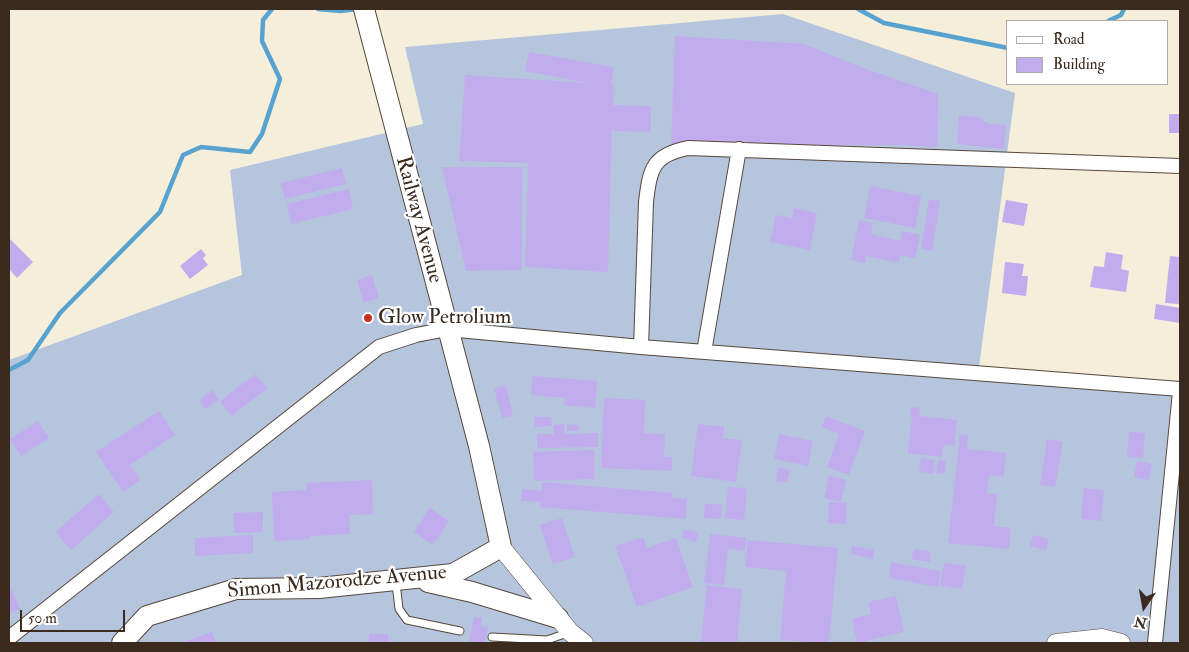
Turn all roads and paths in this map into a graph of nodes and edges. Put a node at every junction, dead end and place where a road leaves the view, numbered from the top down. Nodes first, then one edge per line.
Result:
1 (364, 9) edge
2 (739, 150) junction
3 (1180, 166) edge
4 (447, 329) junction
5 (642, 347) junction
6 (704, 352) junction
7 (1180, 391) edge
8 (501, 547) junction
9 (406, 579) junction
10 (460, 631) dead end
11 (571, 631) edge
12 (492, 637) dead end
13 (9, 638) edge
14 (122, 643) edge
15 (1056, 643) edge
16 (1121, 643) edge
17 (1156, 643) edge

1 - 4 main road, Railway Avenue
2 - 3 street
2 - 5 street
2 - 6 street
4 - 5 street
4 - 8 main road, Railway Avenue
4 - 13 street
5 - 6 street
6 - 7 street
7 - 17 street
8 - 9 main road, Simon Mazorodze Avenue
8 - 11 street
9 - 10 lane
9 - 11 main road
9 - 14 main road, Simon Mazorodze Avenue
11 - 12 lane
15 - 16 street

